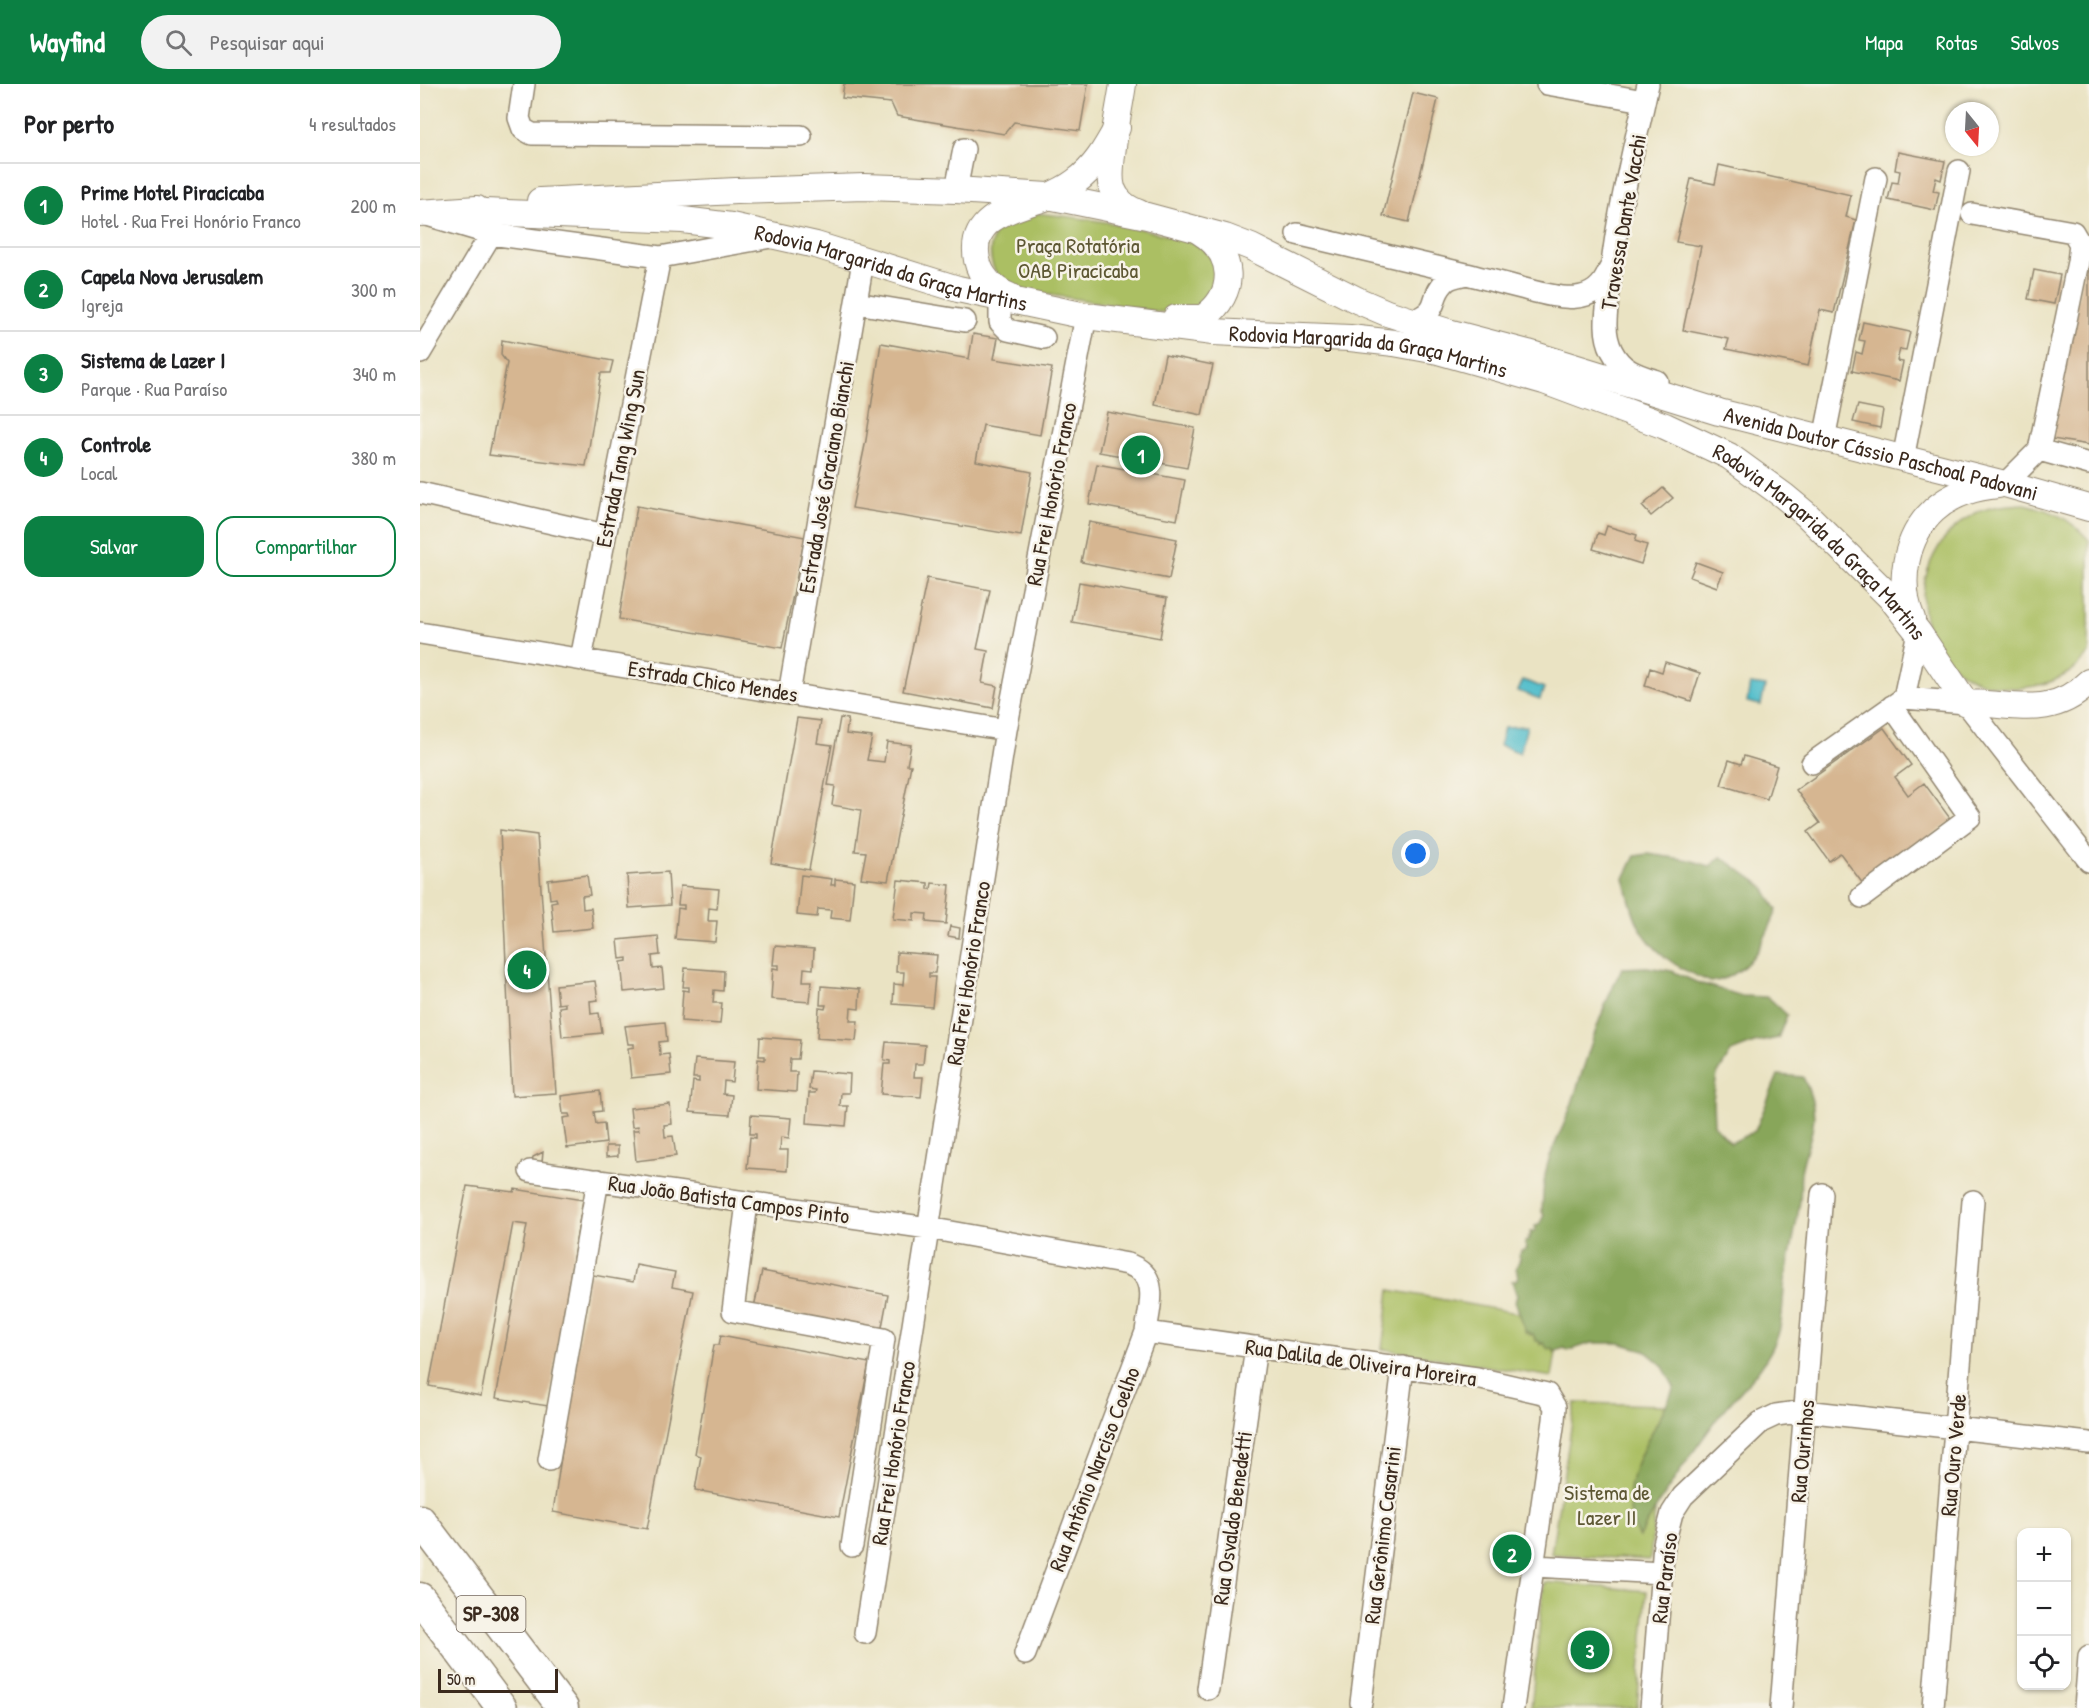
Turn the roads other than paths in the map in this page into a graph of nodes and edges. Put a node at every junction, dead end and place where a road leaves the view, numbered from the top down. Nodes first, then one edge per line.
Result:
1 (524, 84) edge
2 (1123, 84) edge
3 (1547, 84) edge
4 (1646, 93) edge
5 (1117, 128) junction
6 (801, 135) dead end
7 (964, 149) dead end
8 (1959, 171) dead end
9 (1876, 178) dead end
10 (956, 190) junction
11 (1048, 196) junction
12 (459, 211) junction
13 (420, 213) edge
14 (1972, 214) dead end
15 (1147, 216) junction
16 (1196, 229) junction
17 (491, 234) junction
18 (1297, 234) dead end
19 (780, 236) junction
20 (660, 257) junction
21 (863, 261) junction
22 (1612, 261) junction
23 (1412, 262) junction
24 (1467, 274) junction
25 (1438, 292) junction
26 (1552, 296) junction
27 (1000, 297) junction
28 (856, 303) junction
29 (1028, 303) junction
30 (1086, 316) junction
31 (965, 321) dead end
32 (1138, 321) junction
33 (1413, 321) junction
34 (1044, 338) dead end
35 (1607, 339) junction
36 (420, 352) edge
37 (1672, 398) junction
38 (1762, 423) junction
39 (1824, 439) junction
40 (2039, 450) junction
41 (1730, 456) junction
42 (1903, 459) junction
43 (2089, 464) edge
44 (2005, 484) junction
45 (420, 493) edge
46 (2089, 508) edge
47 (605, 535) junction
48 (1918, 632) junction
49 (420, 633) edge
50 (580, 659) junction
51 (2089, 681) edge
52 (789, 694) junction
53 (1898, 702) junction
54 (1966, 703) junction
55 (1006, 730) junction
56 (1812, 763) dead end
57 (2089, 861) edge
58 (1862, 897) dead end
59 (530, 1171) dead end
60 (598, 1180) junction
61 (1822, 1194) dead end
62 (1973, 1201) dead end
63 (747, 1203) junction
64 (928, 1227) junction
65 (1150, 1281) joint
66 (1146, 1332) junction
67 (1256, 1347) junction
68 (1402, 1367) junction
69 (1805, 1411) junction
70 (1955, 1426) junction
71 (2089, 1443) edge
72 (549, 1460) dead end
73 (420, 1520) edge
74 (852, 1546) dead end
75 (1534, 1566) junction
76 (1662, 1573) junction
77 (420, 1598) edge
78 (865, 1633) dead end
79 (1025, 1654) dead end
80 (2089, 1656) edge
81 (1208, 1689) dead end
82 (1362, 1703) dead end
83 (502, 1708) edge
84 (563, 1708) edge
85 (1513, 1708) edge
86 (1651, 1708) edge
87 (1781, 1708) edge
88 (1933, 1708) edge
89 (2085, 1708) edge

1 - 6 street
2 - 5 main road
3 - 4 street
4 - 22 street, Travessa Dante Vacchi
5 - 11 main road
5 - 15 main road
7 - 10 street
8 - 42 street
9 - 39 street
10 - 11 main road, Rodovia Margarida da Graça Martins
10 - 12 main road, Rodovia Margarida da Graça Martins
11 - 15 main road, Rodovia Margarida da Graça Martins
11 - 29 main road
12 - 13 main road, Rodovia Margarida da Graça Martins
12 - 19 main road, Rodovia Margarida da Graça Martins
13 - 17 street
14 - 40 street
15 - 16 main road, Rodovia Margarida da Graça Martins
16 - 32 main road
16 - 33 main road, Rodovia Margarida da Graça Martins
17 - 20 street
17 - 36 street
18 - 23 street
19 - 20 street
19 - 21 main road, Rodovia Margarida da Graça Martins
20 - 47 street, Estrada Tang Wing Sun
21 - 27 main road, Rodovia Margarida da Graça Martins
21 - 28 street, Estrada José Graciano Bianchi
22 - 26 street
22 - 35 street, Travessa Dante Vacchi
23 - 24 street
23 - 25 street
24 - 25 street
24 - 26 street
25 - 33 street
26 - 35 street
27 - 29 main road, Rodovia Margarida da Graça Martins
27 - 34 street
28 - 31 street
28 - 52 street, Estrada José Graciano Bianchi
29 - 30 main road, Rodovia Margarida da Graça Martins
30 - 32 main road, Rodovia Margarida da Graça Martins
30 - 55 street, Rua Frei Honório Franco
32 - 41 main road, Rodovia Margarida da Graça Martins
33 - 37 main road, Rodovia Margarida da Graça Martins
35 - 37 street, Travessa Dante Vacchi
37 - 38 main road, Avenida Doutor Cássio Paschoal Padovani
38 - 39 main road, Avenida Doutor Cássio Paschoal Padovani
38 - 41 main road
39 - 42 main road, Avenida Doutor Cássio Paschoal Padovani
40 - 43 street
40 - 44 street
41 - 48 main road, Rodovia Margarida da Graça Martins
42 - 44 main road, Avenida Doutor Cássio Paschoal Padovani
44 - 46 main road, Avenida Doutor Cássio Paschoal Padovani
44 - 48 main road
45 - 47 street
47 - 50 street, Estrada Tang Wing Sun
48 - 53 street
48 - 54 main road, Rodovia Margarida da Graça Martins
49 - 50 street, Estrada Chico Mendes
50 - 52 street, Estrada Chico Mendes
51 - 54 main road
52 - 55 street, Estrada Chico Mendes
53 - 54 street
53 - 56 street
53 - 58 street
54 - 57 street, Rodovia Margarida da Graça Martins
55 - 64 street, Rua Frei Honório Franco
59 - 60 street, Rua João Batista Campos Pinto
60 - 63 street, Rua João Batista Campos Pinto
60 - 72 street
61 - 69 street, Rua Ourinhos
62 - 70 street, Rua Ouro Verde
63 - 64 street, Rua João Batista Campos Pinto
63 - 74 street
64 - 65 street, Rua João Batista Campos Pinto
64 - 78 street, Rua Frei Honório Franco
65 - 66 street, Rua Antônio Narciso Coelho
66 - 67 street, Rua Dalila de Oliveira Moreira
66 - 79 street, Rua Antônio Narciso Coelho
67 - 68 street, Rua Dalila de Oliveira Moreira
67 - 81 street, Rua Osvaldo Benedetti
68 - 75 street, Rua Dalila de Oliveira Moreira
68 - 82 street, Rua Gerônimo Casarini
69 - 70 street, Rua Paraíso
69 - 76 street, Rua Paraíso
69 - 87 street, Rua Ourinhos
70 - 71 street, Rua Paraíso
70 - 88 street, Rua Ouro Verde
73 - 84 highway, SP-308
75 - 76 street
75 - 85 street
76 - 86 street, Rua Paraíso
77 - 83 highway, SP-308
80 - 89 street

